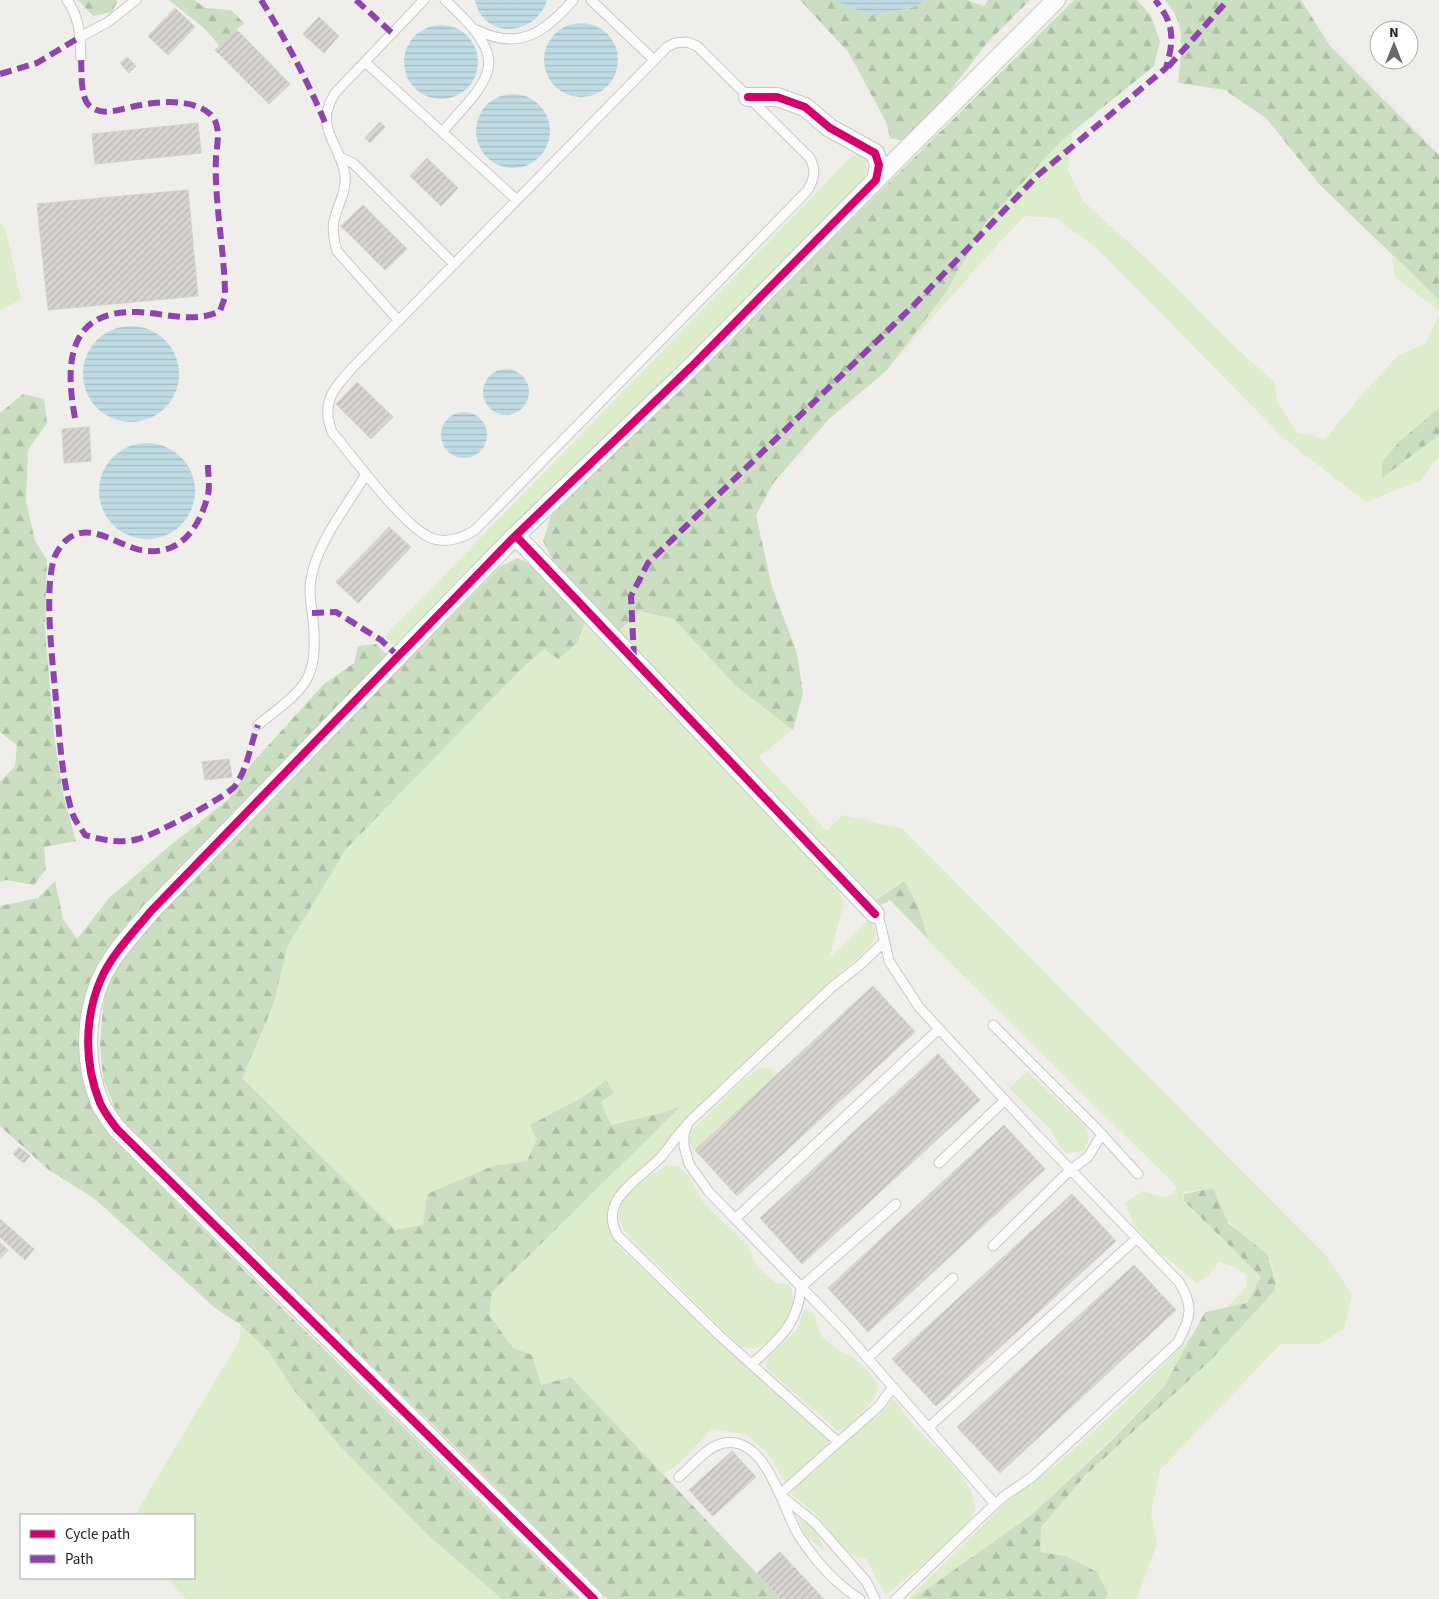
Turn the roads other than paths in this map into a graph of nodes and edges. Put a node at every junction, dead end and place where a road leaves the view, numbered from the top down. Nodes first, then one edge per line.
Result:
1 (67, 0) edge
2 (136, 0) edge
3 (424, 0) edge
4 (445, 0) edge
5 (573, 0) edge
6 (592, 0) edge
7 (1056, 0) edge
8 (476, 30) junction
9 (80, 37) junction
10 (81, 58) dead end
11 (654, 60) junction
12 (365, 62) junction
13 (748, 97) junction
14 (442, 132) junction
15 (339, 157) junction
16 (876, 180) junction
17 (517, 200) junction
18 (454, 264) junction
19 (399, 321) junction
20 (366, 474) junction
21 (516, 536) junction
22 (258, 725) dead end
23 (875, 914) joint
24 (884, 942) junction
25 (993, 1025) dead end
26 (939, 1029) junction
27 (1005, 1100) junction
28 (688, 1124) junction
29 (1102, 1134) junction
30 (939, 1163) dead end
31 (1070, 1170) junction
32 (1138, 1174) dead end
33 (896, 1204) dead end
34 (735, 1219) junction
35 (1136, 1239) junction
36 (993, 1246) dead end
37 (953, 1278) dead end
38 (801, 1287) junction
39 (868, 1358) junction
40 (752, 1364) junction
41 (893, 1387) junction
42 (929, 1427) junction
43 (838, 1442) junction
44 (679, 1477) dead end
45 (780, 1494) junction
46 (996, 1504) junction
47 (594, 1599) edge
48 (860, 1599) edge
49 (875, 1599) edge
50 (896, 1599) edge

1 - 9 lane
2 - 9 lane
3 - 12 lane
4 - 8 lane
5 - 8 lane
6 - 11 lane
7 - 16 street
8 - 14 lane
9 - 10 lane
11 - 13 lane
11 - 17 lane
12 - 14 lane
12 - 15 lane
13 - 16 street
13 - 20 lane
14 - 17 lane
15 - 18 lane
15 - 19 lane
16 - 21 street
17 - 18 lane
18 - 19 lane
19 - 20 lane
20 - 22 lane
21 - 23 street
21 - 47 street
23 - 24 lane
24 - 26 lane
24 - 28 lane
25 - 29 lane
26 - 27 lane
26 - 34 lane
27 - 30 lane
27 - 31 lane
28 - 34 lane
28 - 40 lane
29 - 31 lane
29 - 32 lane
31 - 35 lane
31 - 36 lane
33 - 38 lane
34 - 38 lane
35 - 42 lane
35 - 46 lane
37 - 39 lane
38 - 39 lane
38 - 40 lane
39 - 41 lane
40 - 43 lane
41 - 42 lane
41 - 43 lane
42 - 46 lane
43 - 45 lane
44 - 45 lane
45 - 48 lane
45 - 49 lane
46 - 50 lane

